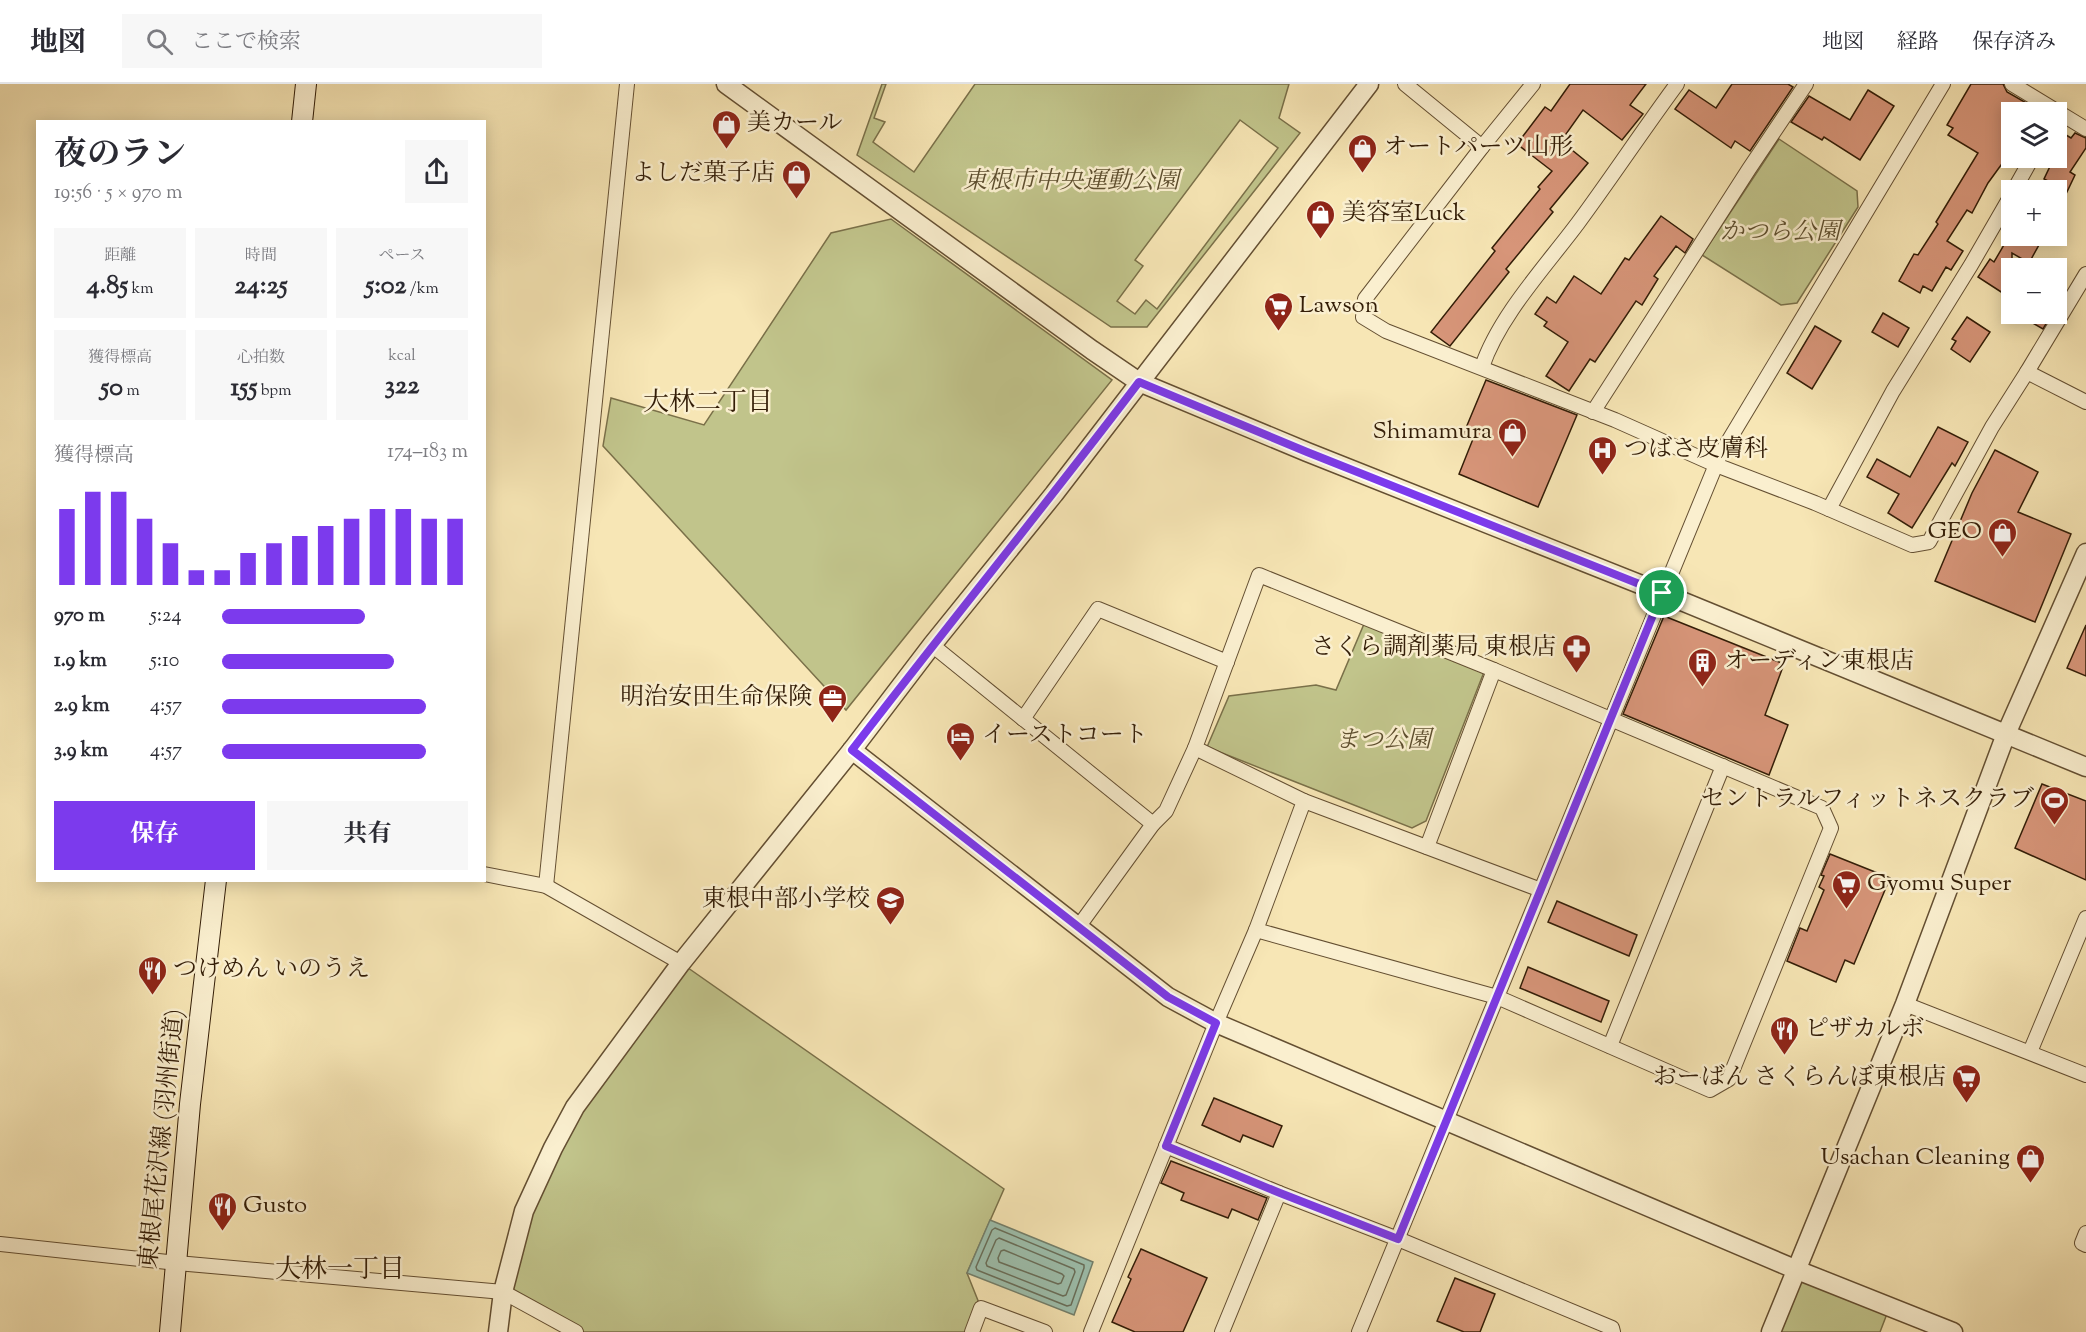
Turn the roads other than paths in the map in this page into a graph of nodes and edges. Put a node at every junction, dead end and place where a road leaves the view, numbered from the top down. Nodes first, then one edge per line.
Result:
1 (306, 84) edge
2 (627, 84) edge
3 (726, 84) edge
4 (1369, 84) edge
5 (1405, 84) edge
6 (1533, 84) edge
7 (1677, 84) edge
8 (1806, 84) edge
9 (1942, 84) edge
10 (2012, 84) edge
11 (2038, 102) edge
12 (302, 120) edge
13 (2067, 120) edge
14 (2086, 129) edge
15 (1482, 147) junction
16 (2001, 213) edge
17 (2086, 274) edge
18 (1482, 368) junction
19 (2027, 372) junction
20 (1139, 382) junction
21 (2086, 402) edge
22 (1593, 412) junction
23 (1716, 465) junction
24 (1829, 509) junction
25 (2086, 553) edge
26 (1662, 593) junction
27 (932, 645) junction
28 (1227, 662) junction
29 (1494, 670) junction
30 (1023, 719) junction
31 (1611, 719) junction
32 (2006, 734) junction
33 (1195, 748) junction
34 (852, 750) junction
35 (1723, 766) junction
36 (2086, 767) edge
37 (1304, 801) junction
38 (1153, 824) junction
39 (1427, 847) junction
40 (486, 874) edge
41 (216, 882) edge
42 (546, 886) junction
43 (1541, 890) junction
44 (2086, 918) edge
45 (1079, 926) junction
46 (1256, 930) junction
47 (681, 963) junction
48 (1497, 997) junction
49 (1905, 1004) junction
50 (1216, 1023) junction
51 (1610, 1046) junction
52 (2030, 1052) junction
53 (2086, 1075) edge
54 (1446, 1120) junction
55 (1166, 1146) junction
56 (1280, 1193) junction
57 (2086, 1233) edge
58 (1398, 1239) junction
59 (0, 1244) edge
60 (2086, 1245) edge
61 (177, 1263) junction
62 (1797, 1270) junction
63 (503, 1292) junction
64 (170, 1332) edge
65 (498, 1332) edge
66 (576, 1332) edge
67 (972, 1332) edge
68 (1045, 1332) edge
69 (1091, 1332) edge
70 (1222, 1332) edge
71 (1359, 1332) edge
72 (1613, 1332) edge
73 (1771, 1332) edge
74 (1953, 1332) edge

1 - 12 main road
2 - 42 street
3 - 20 street
4 - 20 street
5 - 15 street
6 - 15 street
7 - 18 street
8 - 22 street
9 - 23 street
10 - 11 street
13 - 14 street
15 - 18 street
16 - 24 street
17 - 19 street
18 - 22 street
19 - 21 street
19 - 24 street
20 - 26 street
20 - 27 street
22 - 23 street
23 - 24 street
23 - 26 street
25 - 32 street
26 - 31 street
26 - 32 street
27 - 30 street
27 - 34 street
28 - 29 street
28 - 30 street
28 - 33 street
29 - 31 street
29 - 39 street
30 - 38 street
31 - 35 street
31 - 43 street
32 - 36 street
32 - 49 street
33 - 37 street
33 - 38 street
34 - 45 street
34 - 47 street
35 - 51 street
35 - 51 street
37 - 39 street
37 - 46 street
38 - 45 street
39 - 43 street
40 - 42 street
41 - 61 main road, 東根尾花沢線 (羽州街道)
42 - 47 street
43 - 48 street
44 - 52 street
45 - 50 street
46 - 48 street
46 - 50 street
47 - 63 street
48 - 51 street
48 - 54 street
49 - 52 street
49 - 62 street
50 - 54 street
50 - 55 street
52 - 53 street
54 - 58 street
54 - 62 street
55 - 56 street
55 - 69 street
56 - 58 street
56 - 70 street
57 - 60 street
58 - 71 street
58 - 72 street
59 - 61 street
61 - 63 street
61 - 64 main road, 東根尾花沢線 (羽州街道)
62 - 73 street
62 - 74 street
63 - 65 street
63 - 66 street
67 - 68 street

